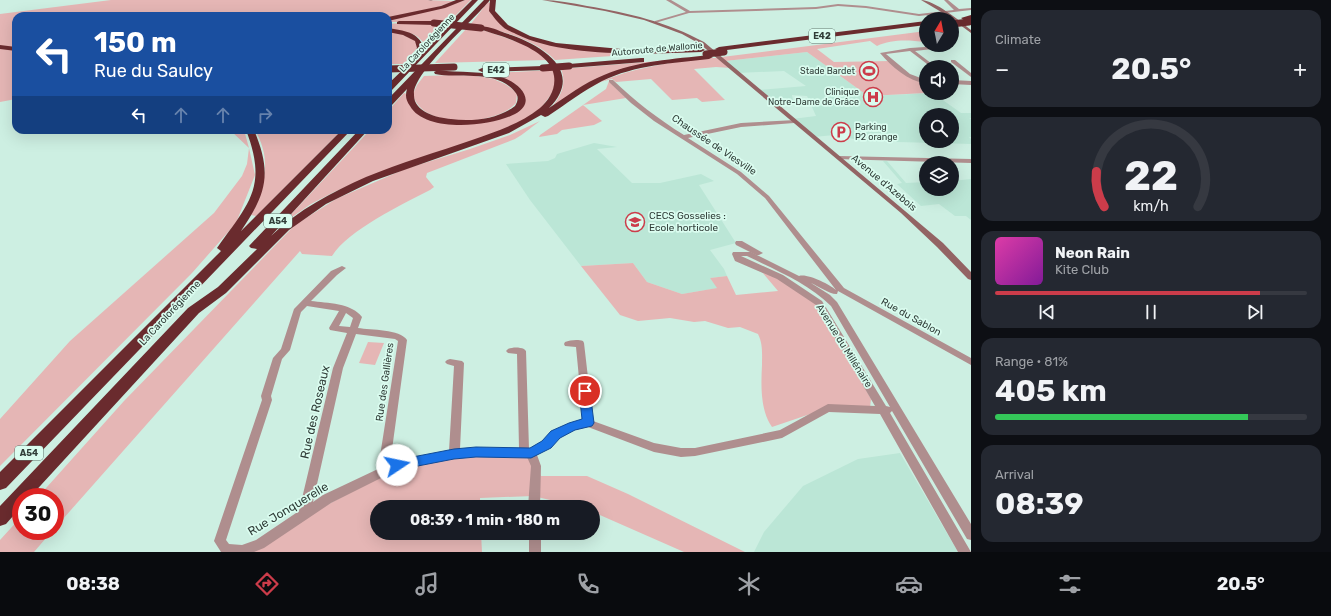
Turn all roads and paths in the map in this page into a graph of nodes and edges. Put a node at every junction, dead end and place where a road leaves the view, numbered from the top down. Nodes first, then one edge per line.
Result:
1 (462, 0) edge
2 (475, 0) edge
3 (487, 0) edge
4 (493, 0) edge
5 (544, 0) edge
6 (668, 0) edge
7 (923, 0) edge
8 (946, 0) edge
9 (971, 9) edge
10 (957, 10) junction
11 (689, 12) junction
12 (944, 12) joint
13 (919, 15) edge
14 (392, 18) edge
15 (959, 19) edge
16 (657, 22) junction
17 (959, 22) edge
18 (392, 23) edge
19 (919, 24) edge
20 (969, 24) edge
21 (919, 28) edge
22 (392, 31) edge
23 (0, 47) edge
24 (12, 48) edge
25 (910, 49) junction
26 (919, 49) edge
27 (0, 52) edge
28 (12, 54) edge
29 (705, 54) junction
30 (724, 54) junction
31 (925, 60) edge
32 (412, 64) junction
33 (959, 66) edge
34 (392, 69) edge
35 (422, 69) junction
36 (451, 71) junction
37 (392, 73) edge
38 (971, 75) edge
39 (611, 81) dead end
40 (919, 81) edge
41 (959, 82) edge
42 (971, 83) edge
43 (392, 85) edge
44 (392, 100) edge
45 (794, 121) junction
46 (506, 131) junction
47 (252, 134) edge
48 (343, 134) edge
49 (360, 134) edge
50 (684, 137) junction
51 (839, 158) junction
52 (971, 161) edge
53 (739, 243) dead end
54 (214, 265) junction
55 (342, 268) dead end
56 (971, 277) edge
57 (831, 295) junction
58 (304, 303) junction
59 (344, 309) junction
60 (193, 311) junction
61 (354, 331) junction
62 (568, 344) dead end
63 (511, 351) dead end
64 (450, 362) dead end
65 (971, 362) edge
66 (883, 410) junction
67 (896, 410) junction
68 (588, 423) junction
69 (528, 453) junction
70 (454, 454) junction
71 (383, 471) junction
72 (0, 483) edge
73 (534, 500) edge
74 (304, 515) junction
75 (0, 518) edge
76 (971, 535) edge
77 (534, 540) edge
78 (535, 552) edge
79 (965, 552) edge

1 - 14 highway
2 - 32 highway, La Carolorégienne
3 - 35 highway, La Carolorégienne
4 - 29 highway
5 - 16 street, Avenue d'Azebois
6 - 11 street
7 - 12 street
8 - 10 street
9 - 10 street
10 - 12 street
11 - 13 street
11 - 16 street
15 - 20 street
16 - 30 street, Avenue d'Azebois
17 - 20 highway
18 - 46 highway, bridge
19 - 30 highway, Autoroute de Wallonie / E42
21 - 30 highway, E42
22 - 32 highway
23 - 24 highway
25 - 26 street
25 - 31 street
25 - 40 street
27 - 28 highway
29 - 30 highway
29 - 30 highway, Autoroute de Wallonie / E42
29 - 36 highway, Autoroute de Wallonie / E42, bridge
29 - 46 highway
30 - 45 street, Avenue d'Azebois
32 - 43 highway, La Carolorégienne
33 - 38 street
34 - 36 highway, Autoroute de Wallonie / E42, bridge
35 - 36 highway
35 - 44 highway, La Carolorégienne
36 - 37 highway
39 - 50 street, Chaussée de Viesville
41 - 42 street
45 - 50 street
45 - 51 street, Avenue d'Azebois
46 - 60 highway
47 - 54 highway
48 - 54 highway, La Carolorégienne / A54
49 - 60 highway, La Carolorégienne / A54
50 - 57 street, Chaussée de Viesville
51 - 52 street
51 - 56 street, Avenue d'Azebois
53 - 57 street
54 - 72 highway, La Carolorégienne / A54
55 - 58 street, Rue Jonquerelle
57 - 57 street, Avenue du Millénaire
57 - 65 street, Rue du Sablon
57 - 66 street, Avenue du Millénaire
57 - 67 street, Avenue du Millénaire
58 - 59 street
58 - 74 street, Rue Jonquerelle
59 - 61 street, Rue des Roseaux
59 - 61 street, Rue des Gallières
60 - 75 highway, La Carolorégienne / A54
61 - 71 street, Rue des Gallières
61 - 74 street, Rue des Roseaux
62 - 68 street
63 - 69 street
64 - 70 street
66 - 67 street
66 - 68 street
66 - 79 street, Avenue du Millénaire
67 - 76 street, Avenue du Millénaire
68 - 69 street, Rue Jonquerelle
69 - 70 street, Rue Jonquerelle
69 - 73 street
70 - 71 street, Rue Jonquerelle
71 - 74 street, Rue Jonquerelle
77 - 78 street

